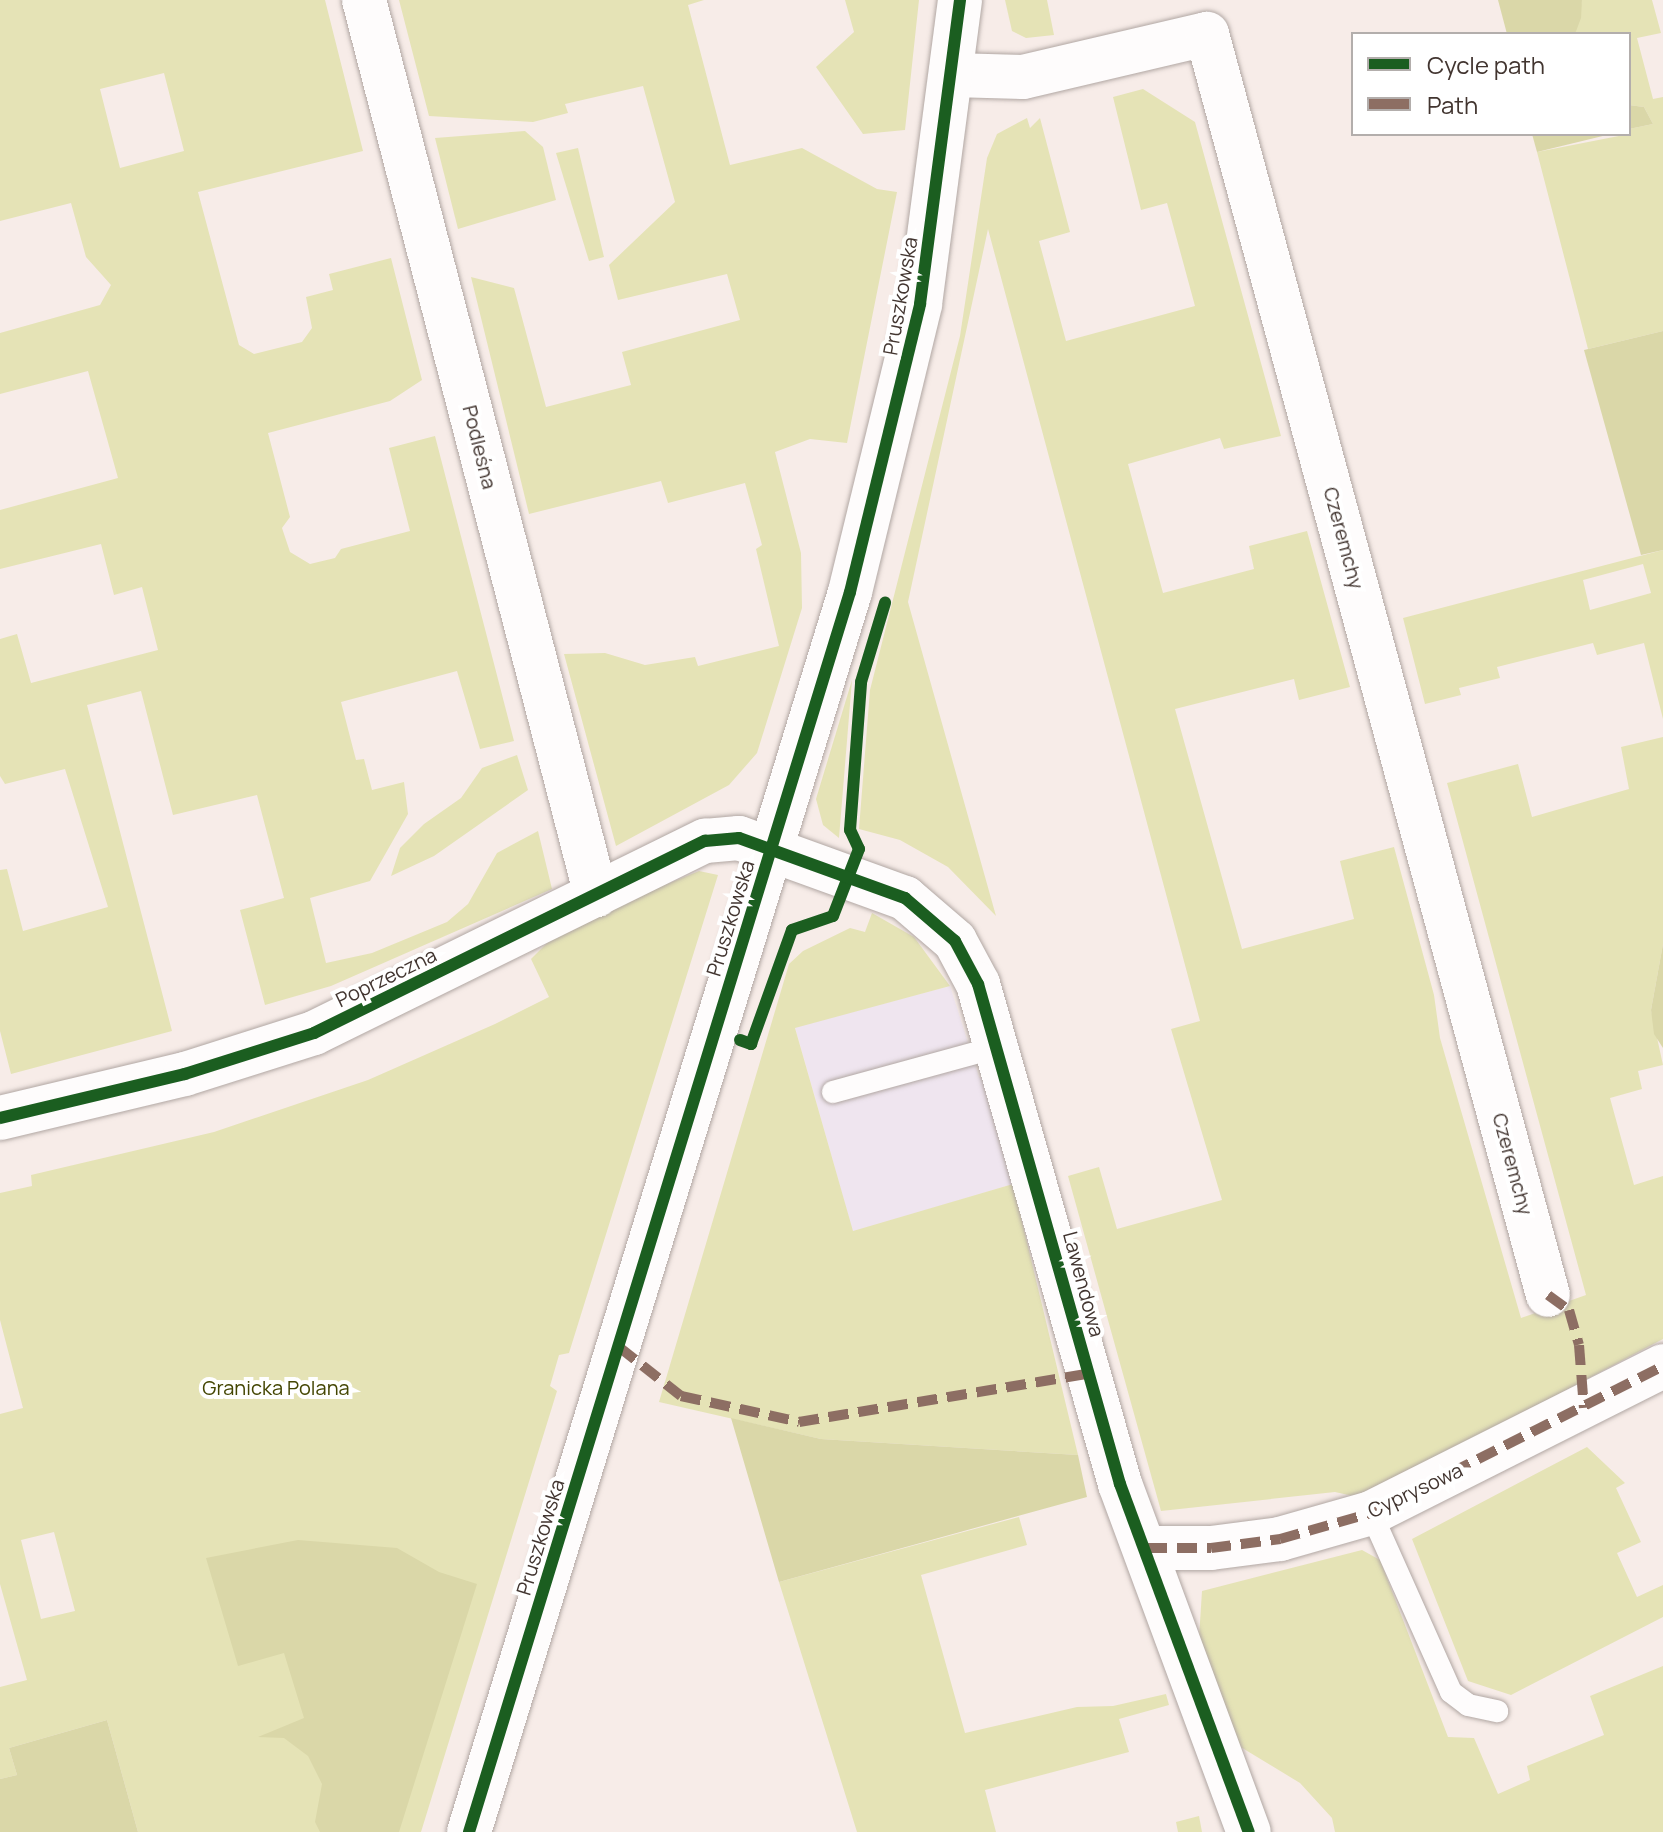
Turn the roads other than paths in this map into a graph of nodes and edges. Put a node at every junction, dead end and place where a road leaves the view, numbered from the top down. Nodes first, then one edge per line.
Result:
1 (364, 0) edge
2 (960, 0) edge
3 (952, 75) junction
4 (772, 850) junction
5 (596, 895) junction
6 (998, 1047) junction
7 (833, 1092) dead end
8 (0, 1118) edge
9 (1548, 1295) dead end
10 (1663, 1366) edge
11 (1371, 1513) junction
12 (1147, 1548) junction
13 (1497, 1711) dead end
14 (480, 1826) edge
15 (1249, 1832) edge

1 - 5 street, Podleśna
2 - 3 street, Pruszkowska
3 - 4 street, Pruszkowska
3 - 9 street, Czeremchy
4 - 5 street, Poprzeczna
4 - 6 street, Lawendowa
4 - 14 street, Pruszkowska
5 - 8 street, Poprzeczna
6 - 7 lane
6 - 12 street, Lawendowa
10 - 11 street, Cyprysowa
11 - 12 street, Cyprysowa
11 - 13 lane
12 - 15 street, Lawendowa

